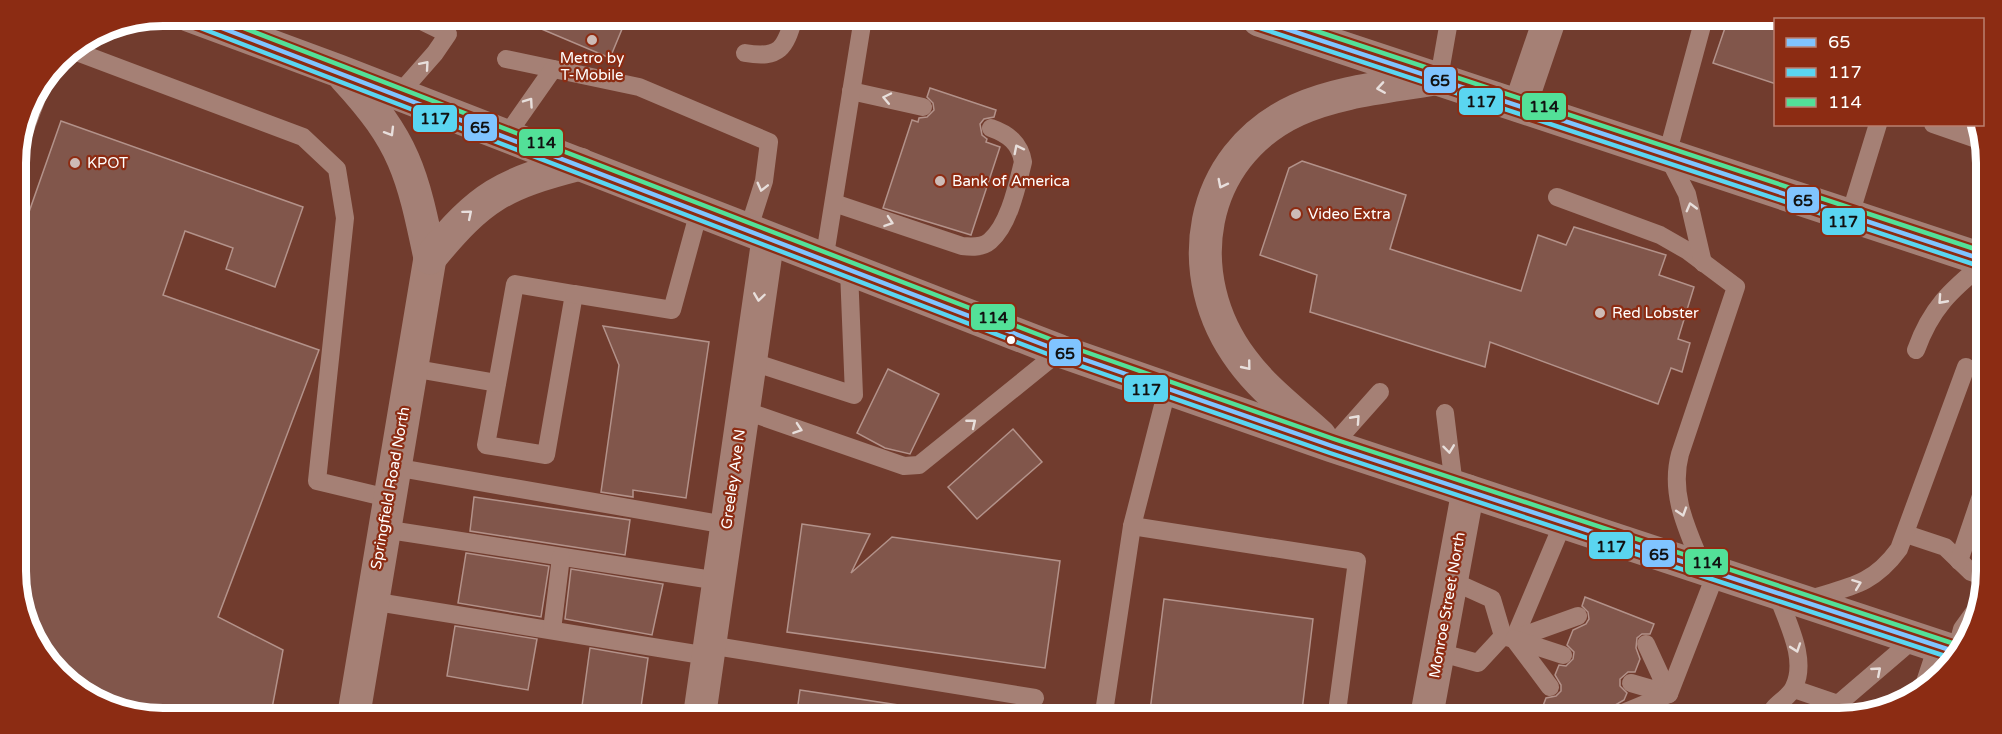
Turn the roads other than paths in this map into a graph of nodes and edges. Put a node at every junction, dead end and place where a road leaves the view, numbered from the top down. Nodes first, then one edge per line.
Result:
1 (219, 26) edge
2 (432, 26) edge
3 (792, 26) edge
4 (862, 26) edge
5 (1298, 26) edge
6 (1448, 26) edge
7 (1547, 26) edge
8 (1703, 26) edge
9 (80, 53) edge
10 (746, 53) dead end
11 (507, 59) dead end
12 (553, 69) junction
13 (339, 71) junction
14 (1439, 78) junction
15 (851, 91) junction
16 (399, 94) junction
17 (1520, 106) junction
18 (923, 107) dead end
19 (1877, 126) edge
20 (1939, 126) edge
21 (991, 128) dead end
22 (506, 136) junction
23 (1974, 138) edge
24 (1667, 155) junction
25 (580, 164) junction
26 (1557, 197) dead end
27 (834, 203) junction
28 (699, 211) junction
29 (1850, 215) junction
30 (758, 235) junction
31 (430, 258) junction
32 (1976, 258) edge
33 (1702, 263) junction
34 (836, 266) junction
35 (1976, 268) edge
36 (574, 294) junction
37 (1916, 350) dead end
38 (1060, 351) junction
39 (750, 360) junction
40 (1966, 367) dead end
41 (411, 368) junction
42 (497, 383) junction
43 (1167, 390) junction
44 (1380, 392) dead end
45 (743, 410) junction
46 (1445, 413) dead end
47 (1332, 446) junction
48 (1461, 488) junction
49 (388, 498) junction
50 (1976, 511) edge
51 (1563, 523) junction
52 (726, 525) junction
53 (1132, 526) junction
54 (1906, 534) junction
55 (561, 557) junction
56 (1959, 561) junction
57 (1709, 571) junction
58 (1976, 574) edge
59 (1450, 580) junction
60 (719, 581) junction
61 (1789, 597) junction
62 (371, 601) junction
63 (1578, 616) dead end
64 (1965, 624) edge
65 (552, 630) junction
66 (1509, 638) junction
67 (1646, 644) dead end
68 (1941, 647) edge
69 (708, 650) junction
70 (1438, 651) junction
71 (1563, 655) dead end
72 (1930, 674) edge
73 (1631, 683) dead end
74 (1550, 687) dead end
75 (1794, 688) junction
76 (1669, 694) junction
77 (1035, 699) dead end
78 (363, 708) edge
79 (700, 708) edge
80 (1105, 708) edge
81 (1337, 708) edge
82 (1428, 708) edge
83 (1635, 708) edge
84 (1772, 708) edge

1 - 13 highway
16 -> 2 lane
3 - 10 lane
4 - 15 lane
5 - 14 highway
6 - 14 lane
7 - 17 street
8 - 24 lane
9 - 49 lane
11 - 12 lane
22 -> 12 lane
12 -> 30 lane
13 - 16 highway
13 -> 31 highway
14 - 17 highway
14 -> 47 highway
18 -> 15 lane
15 - 27 lane
16 - 22 highway
17 - 24 highway
19 - 29 lane
20 - 23 lane
27 -> 21 lane
22 - 25 highway
24 - 29 highway
33 -> 24 lane
25 - 28 highway
31 -> 25 highway
26 - 33 lane
27 - 34 lane
28 - 30 highway
28 - 36 lane
29 - 32 highway
30 - 34 highway
30 -> 39 street, Greeley Ave N
31 - 41 street, Springfield Road North
33 -> 57 lane
34 - 38 highway
34 - 39 lane
35 -> 37 lane
36 - 42 lane
36 - 42 lane
38 - 43 highway
45 -> 38 lane
39 - 45 street, Greeley Ave N
40 - 54 lane
41 - 42 lane
41 - 49 street, Springfield Road North
43 - 47 highway
43 - 53 lane
47 -> 44 lane
45 - 52 street, Greeley Ave N
46 -> 48 lane
47 - 48 highway
48 - 51 highway
48 - 59 street, Monroe Street North
49 - 52 lane
49 - 55 lane
49 - 62 street, Springfield Road North
50 - 56 lane
51 - 57 highway
51 - 66 lane
52 - 60 street, Greeley Ave N
53 - 80 lane
53 - 81 lane
54 - 56 lane
61 -> 54 lane
55 - 60 lane
55 - 65 lane
56 - 58 lane
57 - 61 highway
57 - 76 lane
59 - 66 lane
59 - 70 street, Monroe Street North
60 - 69 street, Greeley Ave N
61 - 68 highway
61 -> 75 lane
62 - 65 lane
62 - 78 street, Springfield Road North
63 - 66 lane
64 - 68 lane
65 - 69 lane
66 - 70 lane
66 - 71 lane
66 - 74 lane
67 - 76 lane
68 - 72 lane
75 -> 68 lane
69 - 77 lane
69 - 79 street, Greeley Ave N
70 - 82 street, Monroe Street North
73 - 76 lane
75 - 84 lane
76 - 83 lane

